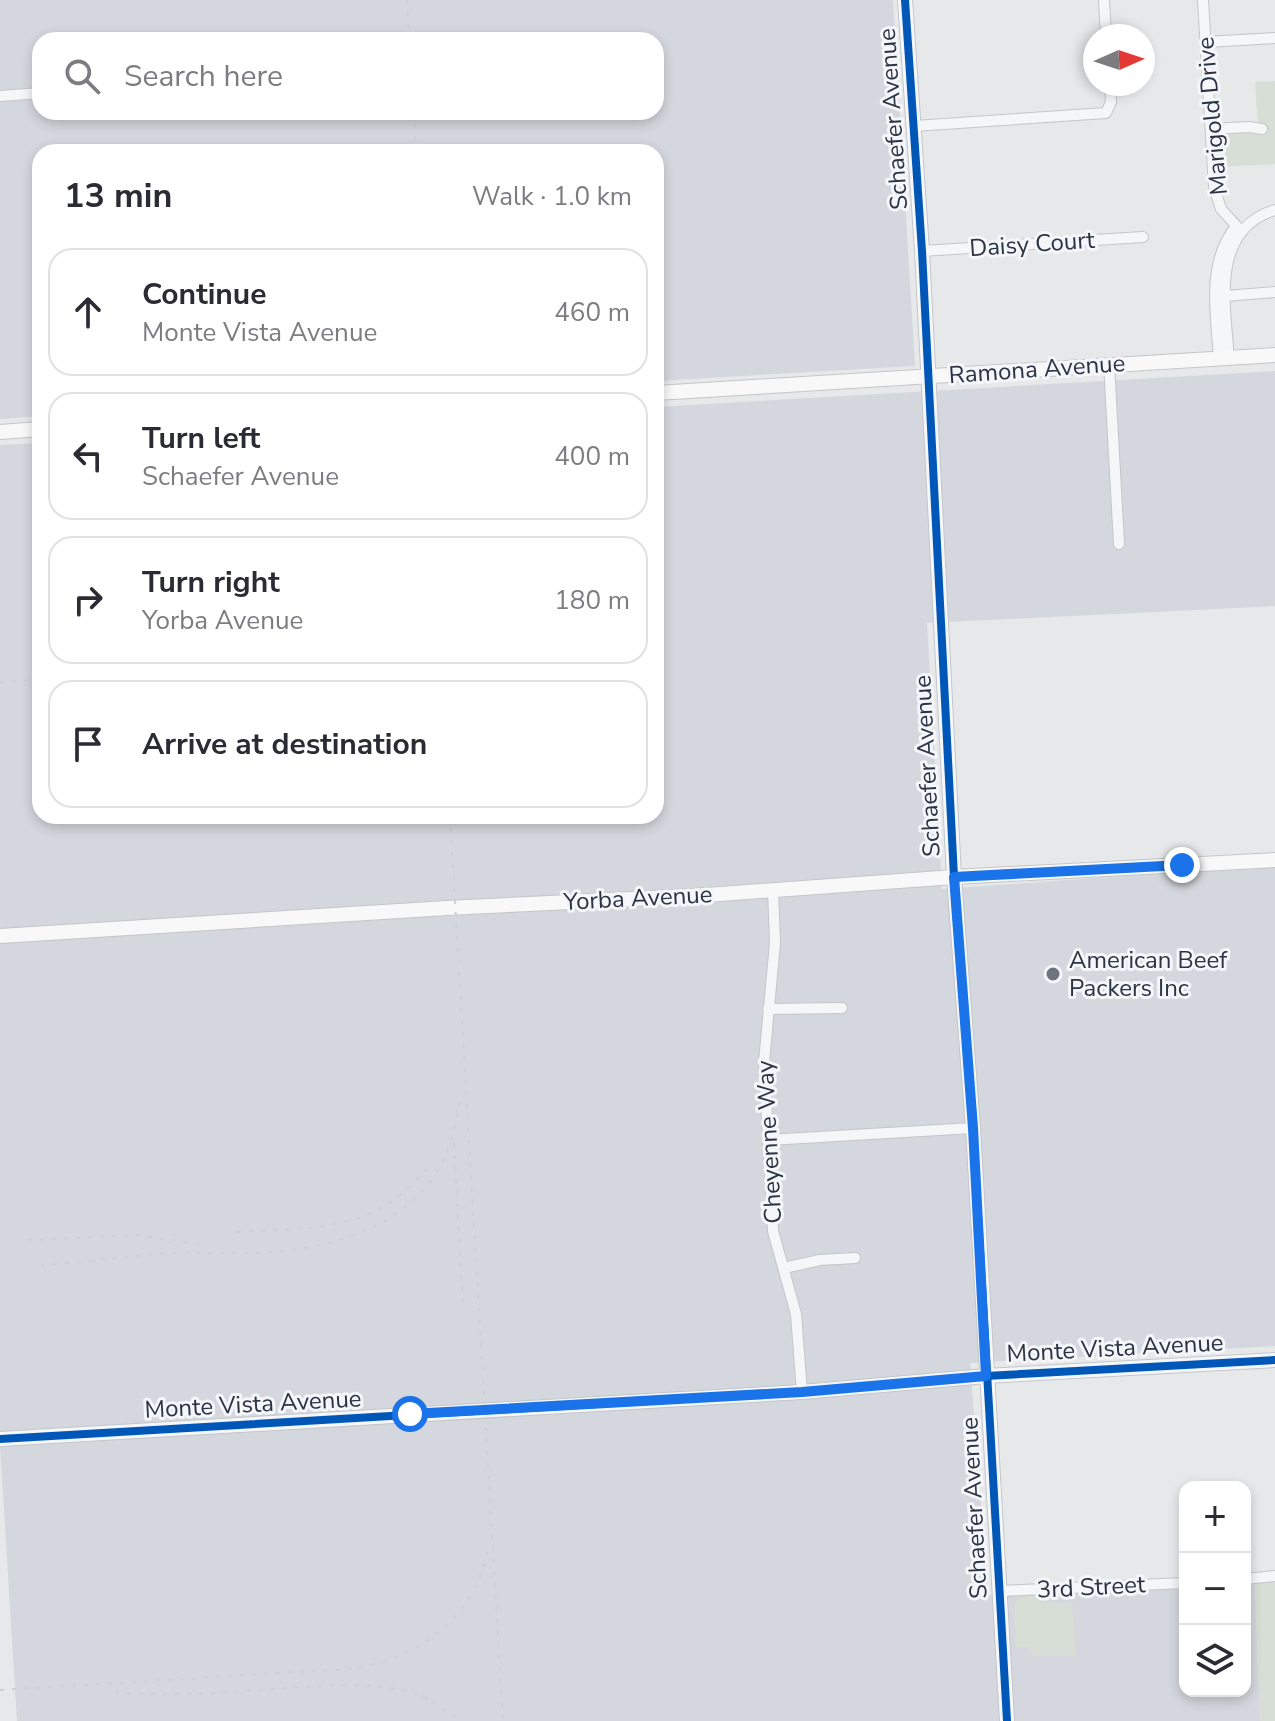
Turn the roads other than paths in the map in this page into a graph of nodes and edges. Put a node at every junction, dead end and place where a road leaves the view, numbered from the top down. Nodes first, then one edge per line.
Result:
1 (905, 0) edge
2 (1104, 0) edge
3 (1203, 0) edge
4 (1105, 24) edge
5 (1275, 38) edge
6 (1205, 42) junction
7 (32, 94) edge
8 (0, 96) edge
9 (1111, 96) edge
10 (914, 126) junction
11 (1211, 129) junction
12 (1262, 129) dead end
13 (1275, 210) edge
14 (1239, 229) junction
15 (1143, 237) dead end
16 (922, 251) junction
17 (1275, 292) edge
18 (1225, 296) junction
19 (1275, 355) edge
20 (1224, 358) junction
21 (1109, 364) junction
22 (927, 376) junction
23 (664, 392) edge
24 (32, 430) edge
25 (0, 432) edge
26 (1119, 544) dead end
27 (1275, 860) edge
28 (954, 877) junction
29 (773, 889) junction
30 (0, 936) edge
31 (842, 1008) dead end
32 (768, 1009) junction
33 (973, 1128) junction
34 (768, 1140) junction
35 (855, 1258) dead end
36 (784, 1268) junction
37 (1275, 1360) edge
38 (986, 1376) junction
39 (802, 1392) junction
40 (0, 1439) edge
41 (1275, 1576) edge
42 (1251, 1578) edge
43 (1179, 1583) edge
44 (998, 1591) junction
45 (1007, 1721) edge

1 - 10 street, Schaefer Avenue
2 - 4 street
3 - 6 street, Marigold Drive
5 - 6 street
6 - 11 street, Marigold Drive
7 - 8 street
9 - 10 street
10 - 16 street, Schaefer Avenue
11 - 12 street
11 - 14 street, Marigold Drive
13 - 14 street
14 - 18 street
14 - 20 street, Marigold Drive
15 - 16 street, Daisy Court
16 - 22 street, Schaefer Avenue
17 - 18 street
18 - 20 street
19 - 20 street, Ramona Avenue
20 - 21 street, Ramona Avenue
21 - 22 street, Ramona Avenue
21 - 26 street
22 - 23 street, Ramona Avenue
22 - 28 street, Schaefer Avenue
24 - 25 street
27 - 28 street, Yorba Avenue
28 - 29 street, Yorba Avenue
28 - 33 street, Schaefer Avenue
29 - 30 street, Yorba Avenue
29 - 32 street, Cheyenne Way
31 - 32 street
32 - 34 street, Cheyenne Way
33 - 34 street
33 - 38 street, Schaefer Avenue
34 - 36 street, Cheyenne Way
35 - 36 street
36 - 39 street, Cheyenne Way
37 - 38 street, Monte Vista Avenue
38 - 39 street, Monte Vista Avenue
38 - 44 street, Schaefer Avenue
39 - 40 street, Monte Vista Avenue
41 - 42 street
43 - 44 street, 3rd Street
44 - 45 street, Schaefer Avenue

